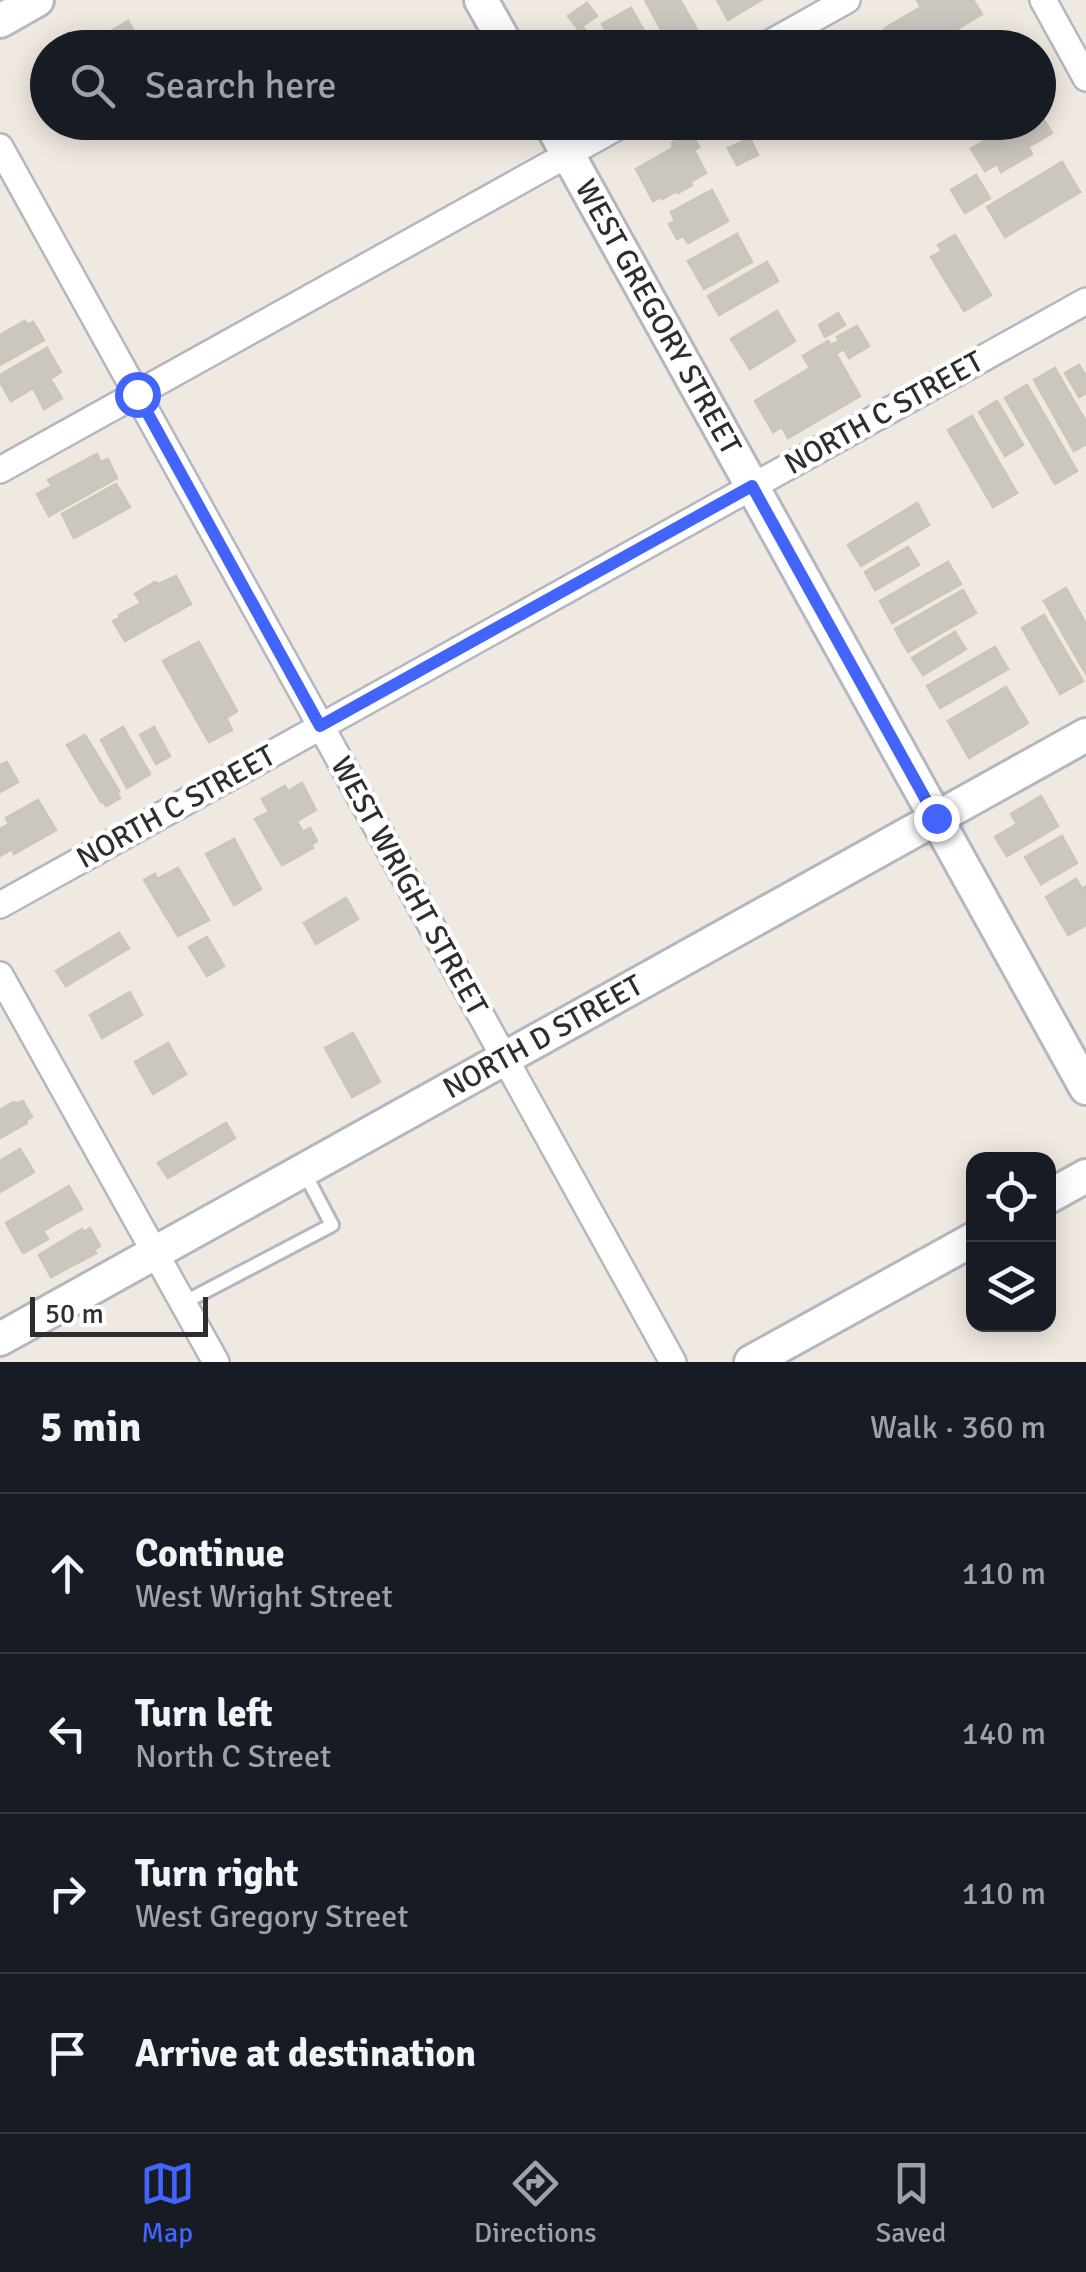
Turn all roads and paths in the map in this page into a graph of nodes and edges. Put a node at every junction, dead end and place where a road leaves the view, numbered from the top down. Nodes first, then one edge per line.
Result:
1 (37, 0) edge
2 (481, 0) edge
3 (847, 0) edge
4 (1043, 0) edge
5 (0, 21) edge
6 (498, 30) edge
7 (793, 30) edge
8 (1086, 78) edge
9 (560, 140) edge
10 (594, 140) edge
11 (0, 148) edge
12 (568, 155) junction
13 (1086, 301) edge
14 (137, 394) junction
15 (0, 470) edge
16 (752, 486) junction
17 (320, 726) junction
18 (1086, 735) edge
19 (936, 818) junction
20 (0, 905) edge
21 (0, 975) edge
22 (504, 1058) junction
23 (1086, 1088) edge
24 (303, 1170) junction
25 (1086, 1176) edge
26 (1056, 1193) edge
27 (969, 1242) edge
28 (155, 1253) junction
29 (183, 1303) junction
30 (0, 1339) edge
31 (216, 1362) edge
32 (673, 1362) edge
33 (751, 1362) edge

1 - 5 street
2 - 6 street
3 - 7 street
4 - 8 street
9 - 12 street, WEST GREGORY STREET
10 - 12 street
11 - 14 street, WEST WRIGHT STREET
12 - 14 street
12 - 16 street, WEST GREGORY STREET
13 - 16 street, NORTH C STREET
14 - 15 street
14 - 17 street, WEST WRIGHT STREET
16 - 17 street, NORTH C STREET
16 - 19 street, WEST GREGORY STREET
17 - 20 street, NORTH C STREET
17 - 22 street, WEST WRIGHT STREET
18 - 19 street, NORTH D STREET
19 - 22 street, NORTH D STREET
19 - 23 street, WEST GREGORY STREET
21 - 28 street
22 - 24 street, NORTH D STREET
22 - 32 street, WEST WRIGHT STREET
24 - 28 street, NORTH D STREET
24 - 29 lane
25 - 26 street
27 - 33 street
28 - 29 street
28 - 30 street, NORTH D STREET
29 - 31 street

